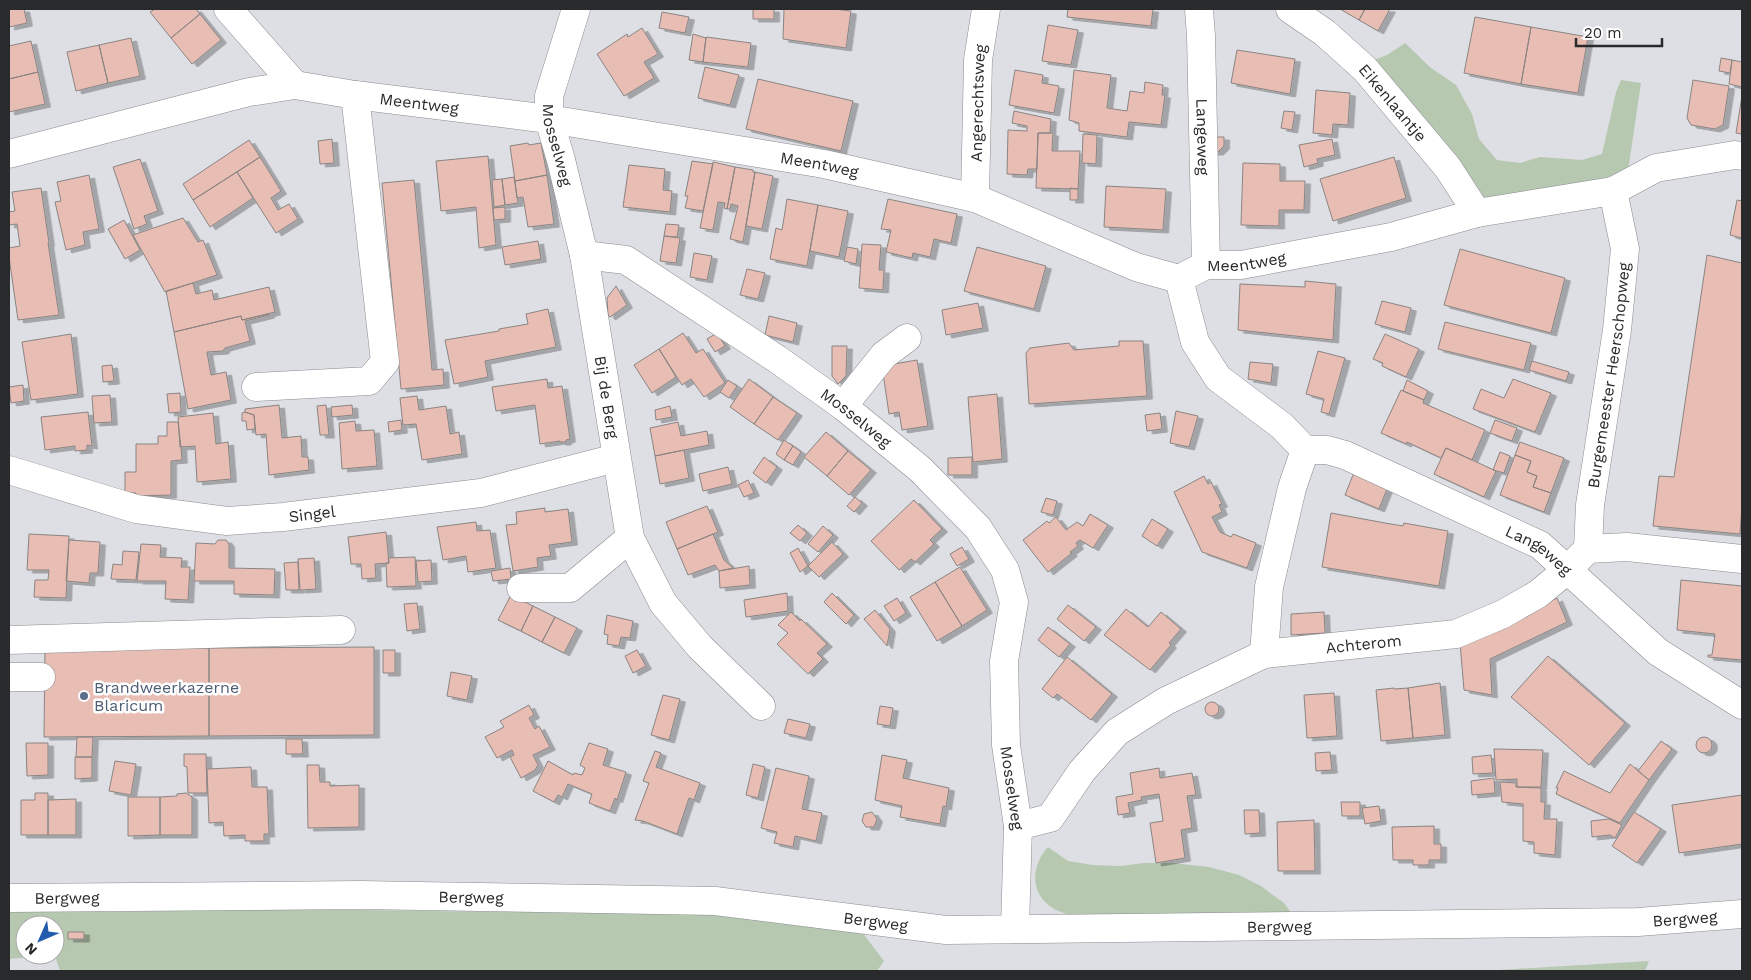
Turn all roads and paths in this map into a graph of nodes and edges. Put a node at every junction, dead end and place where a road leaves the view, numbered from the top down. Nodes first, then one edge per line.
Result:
1 (228, 9) edge
2 (576, 9) edge
3 (986, 9) edge
4 (1199, 9) edge
5 (1290, 9) edge
6 (295, 85) junction
7 (355, 95) junction
8 (549, 119) junction
9 (9, 154) edge
10 (1742, 156) edge
11 (1613, 191) junction
12 (975, 198) junction
13 (1477, 213) junction
14 (584, 255) junction
15 (1206, 265) junction
16 (1179, 279) junction
17 (907, 338) dead end
18 (256, 387) dead end
19 (843, 406) junction
20 (1305, 450) junction
21 (616, 458) junction
22 (9, 470) edge
23 (630, 538) junction
24 (1588, 549) junction
25 (1742, 559) edge
26 (1567, 570) junction
27 (521, 588) dead end
28 (341, 630) dead end
29 (9, 640) edge
30 (1264, 654) junction
31 (9, 677) edge
32 (41, 677) dead end
33 (1742, 705) edge
34 (761, 706) dead end
35 (1018, 826) junction
36 (9, 898) edge
37 (1742, 914) edge
38 (1015, 930) junction

1 - 6 street
2 - 8 street, Mosselweg
3 - 12 street, Angerechtsweg
4 - 15 street, Langeweg
5 - 13 street, Eikenlaantje
6 - 7 street, Meentweg
6 - 9 street, Meentweg
7 - 8 street, Meentweg
7 - 18 street
8 - 12 street, Meentweg
8 - 14 street, Mosselweg
10 - 11 street
11 - 13 street, Meentweg
11 - 24 street, Burgemeester Heerschopweg
12 - 16 street, Meentweg
13 - 15 street, Meentweg
14 - 19 street, Mosselweg
14 - 21 street, Bij de Berg
15 - 16 street, Meentweg
16 - 20 street
17 - 19 street
19 - 35 street, Mosselweg
20 - 26 street, Langeweg
20 - 30 street
21 - 22 street, Singel
21 - 23 street, Bij de Berg
23 - 27 street
23 - 34 street, Bij de Berg
24 - 25 street
24 - 26 street, Achterom
26 - 30 street, Achterom
26 - 33 street, Langeweg
28 - 29 street
30 - 35 street, Achterom
31 - 32 street
35 - 38 street, Mosselweg
36 - 38 street, Bergweg
37 - 38 street, Bergweg

